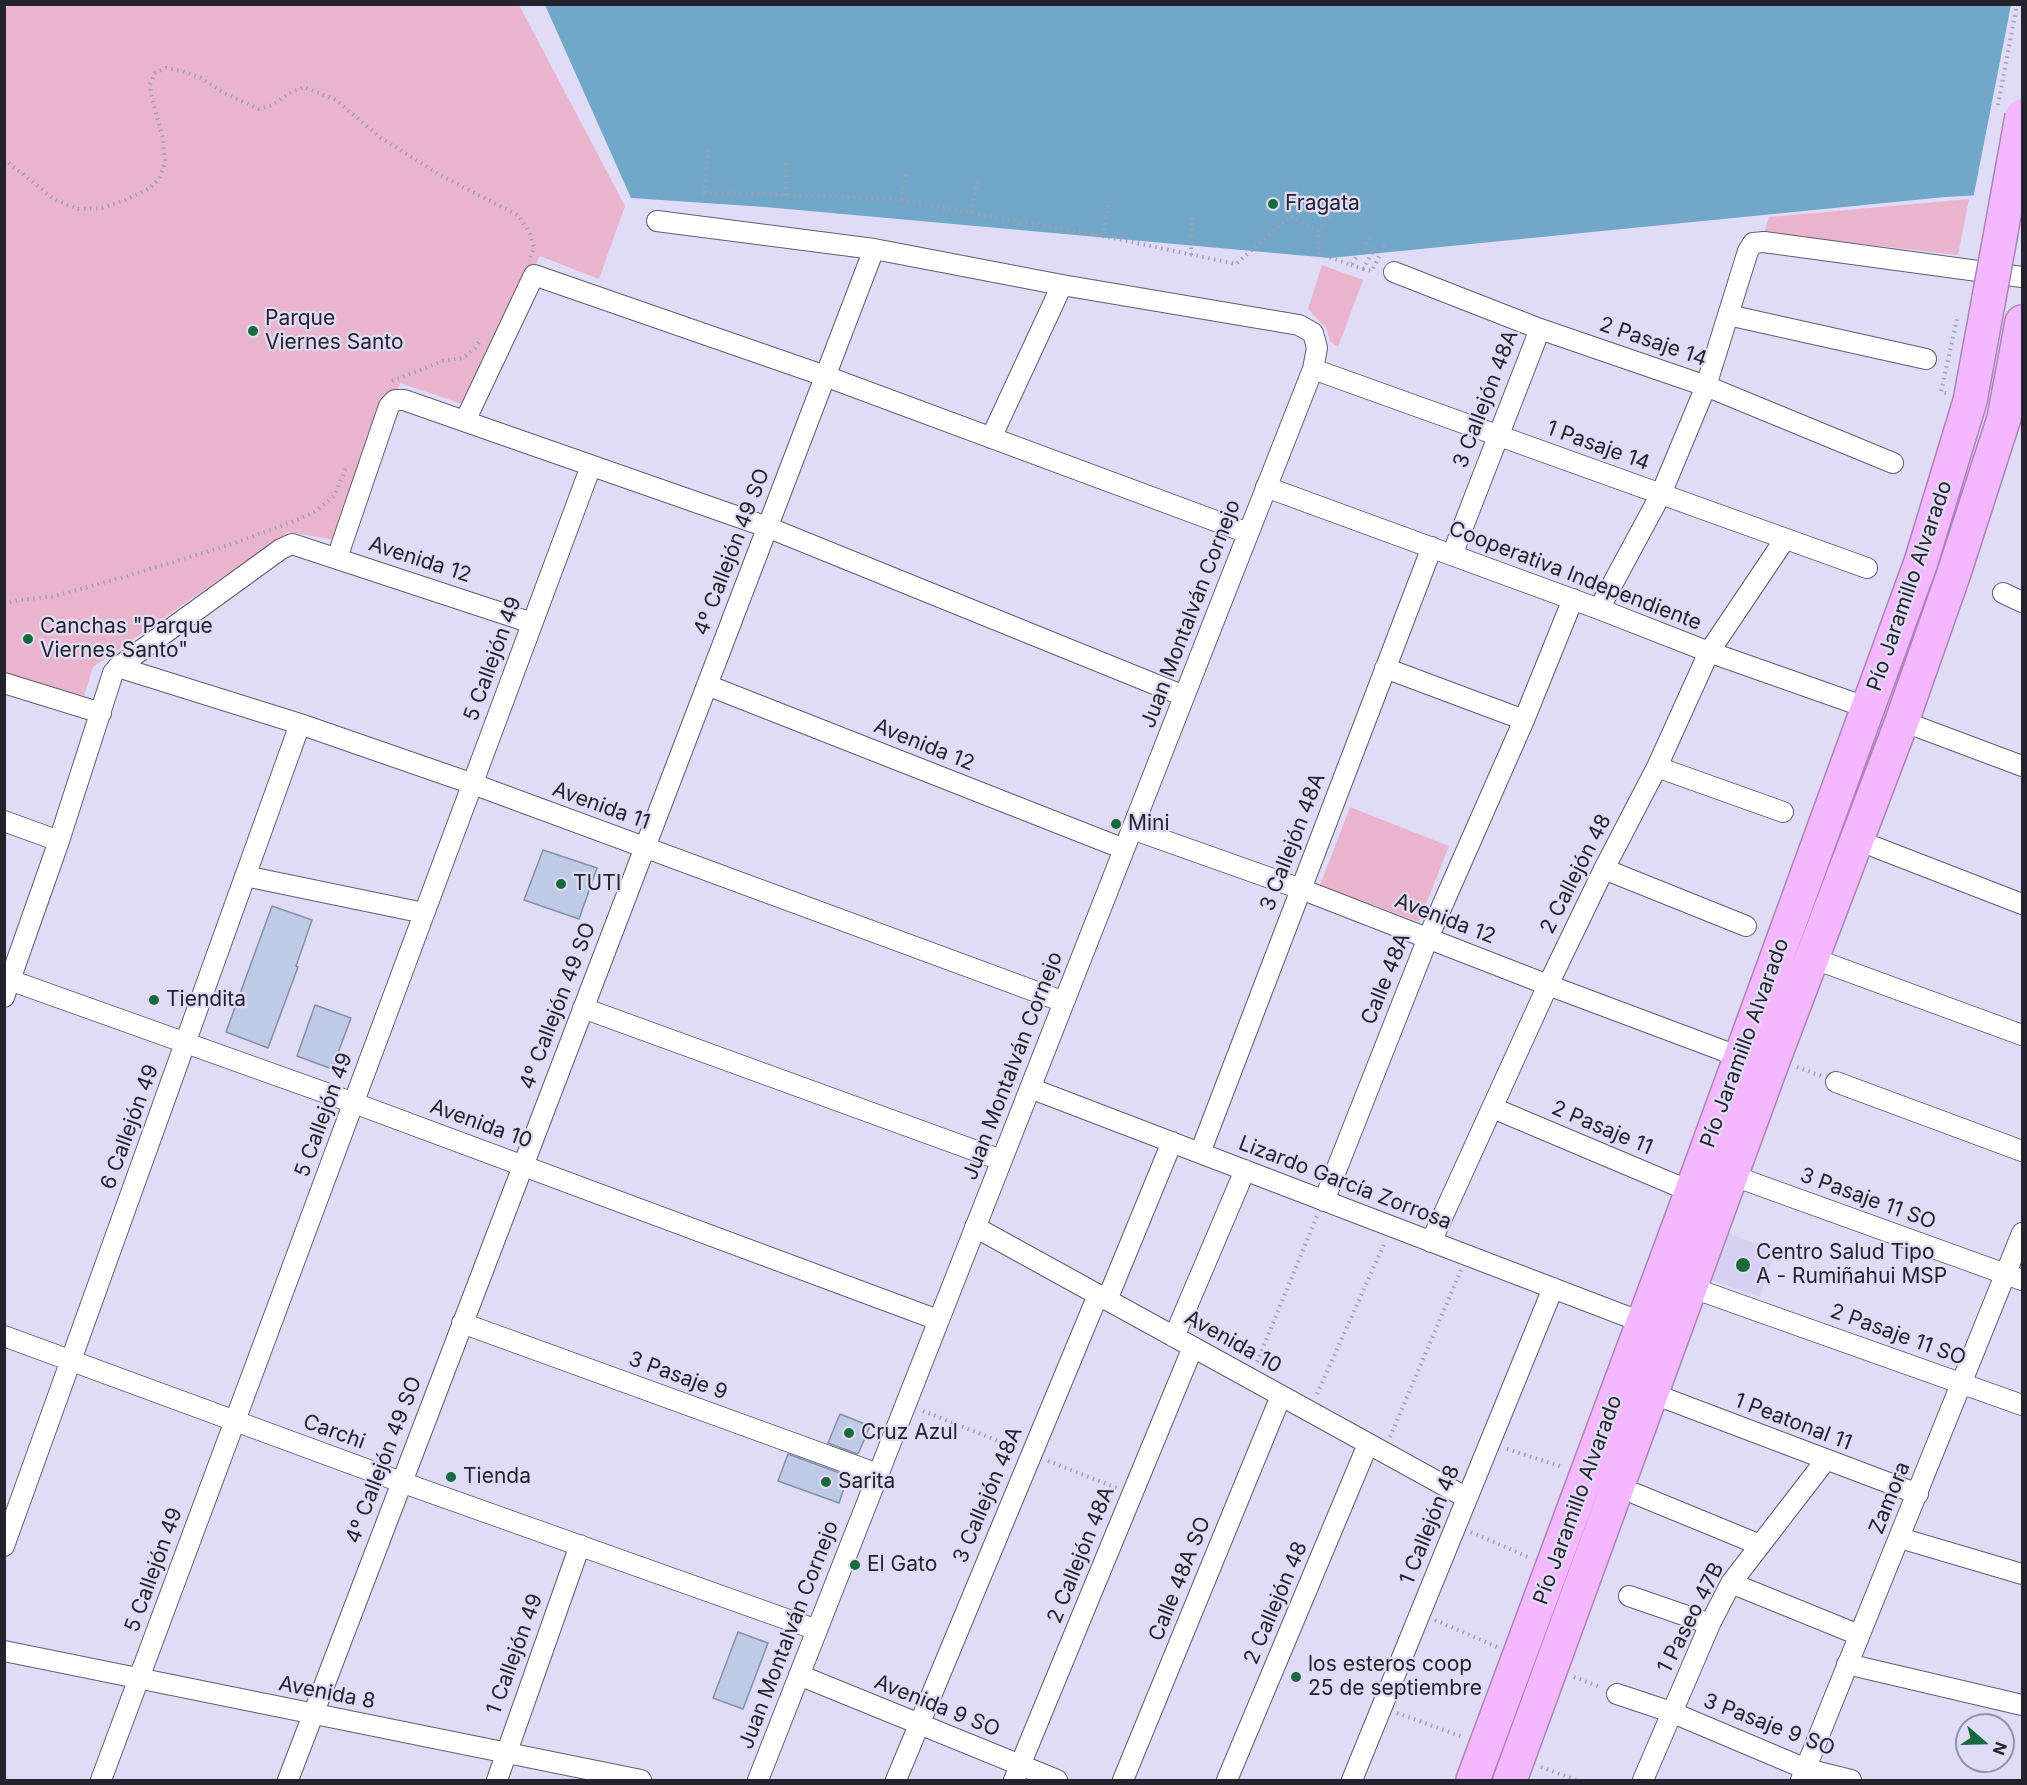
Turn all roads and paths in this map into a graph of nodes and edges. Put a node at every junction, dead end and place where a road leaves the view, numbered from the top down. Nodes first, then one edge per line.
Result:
1 (2022, 116) edge
2 (708, 150) dead end
3 (4, 159) edge
4 (786, 160) dead end
5 (906, 170) dead end
6 (977, 181) dead end
7 (786, 195) junction
8 (902, 200) junction
9 (1109, 206) dead end
10 (1337, 206) dead end
11 (970, 212) junction
12 (1192, 217) dead end
13 (657, 221) dead end
14 (1318, 231) junction
15 (1102, 236) junction
16 (1370, 238) dead end
17 (1386, 242) dead end
18 (1376, 246) dead end
19 (874, 249) junction
20 (1191, 255) junction
21 (529, 258) dead end
22 (1351, 265) junction
23 (1363, 269) junction
24 (1394, 272) dead end
25 (2022, 277) edge
26 (1062, 285) junction
27 (1728, 315) junction
28 (1540, 329) junction
29 (2021, 329) edge
30 (482, 339) dead end
31 (1926, 359) dead end
32 (1312, 369) junction
33 (825, 376) junction
34 (388, 383) dead end
35 (1706, 386) junction
36 (465, 421) junction
37 (1497, 435) junction
38 (991, 438) junction
39 (351, 458) dead end
40 (1893, 463) dead end
41 (591, 466) junction
42 (1266, 487) junction
43 (1661, 494) junction
44 (767, 527) junction
45 (1248, 533) junction
46 (1785, 539) junction
47 (1432, 548) junction
48 (1452, 555) junction
49 (337, 558) junction
50 (1867, 568) dead end
51 (2002, 593) dead end
52 (1573, 599) junction
53 (2022, 602) edge
54 (4, 604) edge
55 (1599, 609) junction
56 (532, 623) junction
57 (1709, 652) junction
58 (118, 667) junction
59 (1386, 668) junction
60 (4, 683) edge
61 (707, 685) junction
62 (1184, 696) junction
63 (1868, 708) junction
64 (101, 713) junction
65 (1524, 720) junction
66 (1902, 721) junction
67 (300, 724) junction
68 (2022, 766) edge
69 (1657, 767) junction
70 (473, 784) junction
71 (1783, 812) dead end
72 (4, 821) edge
73 (1132, 829) junction
74 (59, 841) junction
75 (645, 847) junction
76 (1875, 847) dead end
77 (1124, 849) junction
78 (1604, 869) junction
79 (245, 876) junction
80 (1301, 889) junction
81 (2022, 904) edge
82 (424, 913) junction
83 (1746, 926) dead end
84 (1428, 938) junction
85 (1812, 958) junction
86 (6, 985) edge
87 (1548, 985) junction
88 (1064, 1002) junction
89 (583, 1008) junction
90 (2022, 1035) edge
91 (185, 1043) junction
92 (1740, 1057) junction
93 (1774, 1058) junction
94 (1836, 1082) joint
95 (1030, 1088) junction
96 (354, 1103) junction
97 (1493, 1108) junction
98 (1172, 1142) junction
99 (2022, 1151) edge
100 (1200, 1153) junction
101 (1001, 1160) junction
102 (523, 1166) junction
103 (1245, 1170) junction
104 (1731, 1175) junction
105 (1692, 1192) junction
106 (1324, 1201) junction
107 (975, 1227) junction
108 (1393, 1227) junction
109 (2022, 1233) edge
110 (1431, 1242) junction
111 (1467, 1255) junction
112 (2014, 1278) edge
113 (1690, 1287) junction
114 (1553, 1288) junction
115 (1102, 1297) junction
116 (938, 1320) junction
117 (462, 1323) junction
118 (1644, 1323) junction
119 (4, 1336) edge
120 (1174, 1337) junction
121 (1193, 1347) junction
122 (71, 1361) junction
123 (1250, 1379) junction
124 (1962, 1383) junction
125 (1651, 1393) junction
126 (1281, 1396) junction
127 (2022, 1405) edge
128 (1309, 1412) junction
129 (235, 1421) junction
130 (1490, 1443) junction
131 (1376, 1448) junction
132 (1825, 1461) junction
133 (878, 1474) junction
134 (1587, 1475) junction
135 (401, 1482) junction
136 (1636, 1494) dead end
137 (1918, 1494) junction
138 (1467, 1498) junction
139 (1456, 1525) junction
140 (1900, 1538) junction
141 (580, 1545) junction
142 (1760, 1545) junction
143 (4, 1546) edge
144 (1553, 1568) junction
145 (2022, 1574) edge
146 (1731, 1583) junction
147 (1629, 1596) dead end
148 (1420, 1614) junction
149 (1710, 1624) junction
150 (817, 1630) junction
151 (1859, 1635) junction
152 (4, 1651) edge
153 (1520, 1657) junction
154 (1847, 1664) junction
155 (1551, 1668) junction
156 (799, 1675) junction
157 (139, 1679) junction
158 (1617, 1694) joint
159 (2022, 1705) edge
160 (1382, 1707) junction
161 (1671, 1712) junction
162 (313, 1714) junction
163 (919, 1725) junction
164 (1487, 1746) junction
165 (506, 1753) junction
166 (1514, 1770) edge
167 (1017, 1773) edge
168 (1804, 1774) edge
169 (102, 1780) edge
170 (288, 1780) edge
171 (497, 1780) edge
172 (641, 1780) edge
173 (758, 1780) edge
174 (896, 1780) edge
175 (1057, 1780) edge
176 (1123, 1780) edge
177 (1227, 1780) edge
178 (1352, 1780) edge
179 (1473, 1780) edge
180 (1576, 1780) edge
181 (1643, 1780) edge
182 (1851, 1780) edge

1 - 63 highway, Pío Jaramillo Alvarado, bridge
2 - 7 path
3 - 21 path
4 - 7 path
5 - 8 path
6 - 11 path
7 - 8 path
8 - 11 path
9 - 15 path
10 - 14 path
11 - 15 path
12 - 20 path
13 - 19 street
14 - 20 path
14 - 22 path
15 - 20 path
16 - 22 path
17 - 23 path
18 - 23 path
19 - 26 street
19 - 33 street, 4º Callejón 49 SO
22 - 23 path
24 - 28 street, 2 Pasaje 14
25 - 27 street
26 - 32 street, Juan Montalván Cornejo
26 - 38 street
27 - 31 street
27 - 35 street
28 - 35 street, 2 Pasaje 14
28 - 37 street, 3 Callejón 48A
29 - 66 highway, Pío Jaramillo Alvarado
30 - 34 path
32 - 37 street, 1 Pasaje 14
32 - 42 street, Juan Montalván Cornejo
33 - 36 street
33 - 38 street
33 - 44 street, 4º Callejón 49 SO
35 - 40 street, 2 Pasaje 14
35 - 43 street
36 - 41 street
36 - 49 street
37 - 43 street, 1 Pasaje 14
37 - 48 street, 3 Callejón 48A
38 - 45 street
39 - 54 path
41 - 44 street
41 - 56 street, 5 Callejón 49
42 - 45 street, Juan Montalván Cornejo
42 - 47 street, Cooperativa Independiente
43 - 46 street, 1 Pasaje 14
43 - 55 street
44 - 61 street, 4º Callejón 49 SO
44 - 62 street
45 - 62 street, Juan Montalván Cornejo
46 - 50 street, 1 Pasaje 14
46 - 57 street, 2 Callejón 48
47 - 48 street, Cooperativa Independiente
47 - 59 street, 3 Callejón 48A
48 - 52 street, Cooperativa Independiente
49 - 56 street, Avenida 12
49 - 58 street, Avenida 12
51 - 53 street
52 - 55 street, Cooperativa Independiente
52 - 65 street, Calle 48A
55 - 57 street, Cooperativa Independiente
56 - 70 street, 5 Callejón 49
57 - 63 street, Cooperativa Independiente
57 - 69 street, 2 Callejón 48
58 - 64 street
58 - 67 street, Avenida 11
59 - 65 street
59 - 80 street, 3 Callejón 48A
60 - 64 street
61 - 75 street, 4º Callejón 49 SO
61 - 77 street, Avenida 12
62 - 73 street, Juan Montalván Cornejo
63 - 92 highway, Pío Jaramillo Alvarado
64 - 74 street
65 - 84 street, Calle 48A
66 - 68 street
66 - 85 highway, Pío Jaramillo Alvarado
67 - 70 street, Avenida 11
67 - 79 street, 6 Callejón 49
69 - 71 street
69 - 78 street, 2 Callejón 48
70 - 75 street, Avenida 11
70 - 82 street, 5 Callejón 49
72 - 74 street
73 - 77 street, Juan Montalván Cornejo
73 - 80 street, Avenida 12
74 - 86 street
75 - 88 street, Avenida 11
75 - 89 street, 4º Callejón 49 SO
76 - 81 street
77 - 88 street, Juan Montalván Cornejo
78 - 83 street
78 - 87 street, 2 Callejón 48
79 - 82 street
79 - 91 street, 6 Callejón 49
80 - 84 street, Avenida 12
80 - 100 street, 3 Callejón 48A
82 - 96 street, 5 Callejón 49
84 - 87 street, Avenida 12
84 - 106 street, Calle 48A
85 - 90 street
85 - 93 highway, Pío Jaramillo Alvarado
86 - 91 street, Avenida 10
87 - 92 street, Avenida 12
87 - 97 street, 2 Callejón 48
88 - 95 street, Juan Montalván Cornejo
89 - 101 street
89 - 102 street, 4º Callejón 49 SO
91 - 96 street, Avenida 10
91 - 122 street, 6 Callejón 49
92 - 105 highway, Pío Jaramillo Alvarado
93 - 94 path
93 - 104 highway, Pío Jaramillo Alvarado
94 - 99 street
95 - 98 street, Lizardo García Zorrosa
95 - 101 street, Juan Montalván Cornejo
96 - 102 street, Avenida 10
96 - 129 street, 5 Callejón 49
97 - 105 street, 2 Pasaje 11
97 - 110 street, 2 Callejón 48
98 - 100 street, Lizardo García Zorrosa
98 - 115 street, 3 Callejón 48A
100 - 103 street, Lizardo García Zorrosa
101 - 107 street, Juan Montalván Cornejo
102 - 116 street, Avenida 10
102 - 117 street, 4º Callejón 49 SO
103 - 106 street, Lizardo García Zorrosa
103 - 120 street
104 - 112 street, 3 Pasaje 11 SO
104 - 113 highway, Pío Jaramillo Alvarado
105 - 118 highway, Pío Jaramillo Alvarado
106 - 108 street, Lizardo García Zorrosa
106 - 123 path
107 - 115 street, Avenida 10
107 - 116 street, Juan Montalván Cornejo
108 - 110 street, Lizardo García Zorrosa
108 - 128 path
109 - 112 street, Zamora
110 - 111 street, Lizardo García Zorrosa
111 - 114 street, Lizardo García Zorrosa
111 - 131 path
112 - 124 street, Zamora
113 - 124 street, 2 Pasaje 11 SO
113 - 125 highway, Pío Jaramillo Alvarado
114 - 118 street, Lizardo García Zorrosa
114 - 130 street, 1 Callejón 48
115 - 120 street, Avenida 10
115 - 163 street, 3 Callejón 48A
116 - 133 street, Juan Montalván Cornejo
117 - 133 street, 3 Pasaje 9
117 - 135 street, 4º Callejón 49 SO
118 - 134 highway, Pío Jaramillo Alvarado
119 - 122 street, Carchi
120 - 121 street, Avenida 10
121 - 123 street, Avenida 10
121 - 167 street, 2 Callejón 48A
122 - 129 street, Carchi
122 - 143 street, 6 Callejón 49
123 - 126 street, Avenida 10
124 - 127 street, 2 Pasaje 11 SO
124 - 137 street, Zamora
125 - 132 street, 1 Peatonal 11
125 - 155 highway, Pío Jaramillo Alvarado
126 - 128 street, Avenida 10
126 - 176 street, Calle 48A SO
128 - 131 street, Avenida 10
129 - 135 street, Carchi
129 - 157 street, 5 Callejón 49
130 - 134 path
130 - 138 street, 1 Callejón 48
131 - 138 street, Avenida 10
131 - 177 street, 2 Callejón 48
132 - 137 street, 1 Peatonal 11
132 - 142 street, 1 Paseo 47B
133 - 150 street, Juan Montalván Cornejo
134 - 144 highway, Pío Jaramillo Alvarado
135 - 141 street, Carchi
135 - 162 street, 4º Callejón 49 SO
136 - 142 street
137 - 140 street, Zamora
138 - 139 street, 1 Callejón 48
139 - 144 path
139 - 148 street, 1 Callejón 48
140 - 145 street
140 - 151 street, Zamora
141 - 150 street, Carchi
141 - 165 street, 1 Callejón 49
142 - 146 street, 1 Paseo 47B
144 - 153 highway, Pío Jaramillo Alvarado
146 - 149 street, 1 Paseo 47B
146 - 151 street
147 - 149 street
148 - 153 path
148 - 160 street, 1 Callejón 48
149 - 161 street, 1 Paseo 47B
150 - 156 street, Juan Montalván Cornejo
151 - 154 street, Zamora
152 - 157 street, Avenida 8
153 - 164 highway, Pío Jaramillo Alvarado
154 - 159 street
154 - 168 street, Zamora
155 - 158 path
155 - 166 highway, Pío Jaramillo Alvarado
156 - 163 street, Avenida 9 SO
156 - 173 street, Juan Montalván Cornejo
157 - 162 street, Avenida 8
157 - 169 street, 5 Callejón 49
158 - 161 street, 3 Pasaje 9 SO
160 - 164 path
160 - 178 street, 1 Callejón 48
161 - 168 street, 3 Pasaje 9 SO
161 - 181 street, 1 Paseo 47B
162 - 165 street, Avenida 8
162 - 170 street, 4º Callejón 49 SO
163 - 167 street, Avenida 9 SO
163 - 174 street, 3 Callejón 48A
164 - 179 highway, Pío Jaramillo Alvarado
165 - 171 street, 1 Callejón 49
165 - 172 street, Avenida 8
166 - 180 path
167 - 175 street, Avenida 9 SO
168 - 182 street, 3 Pasaje 9 SO

